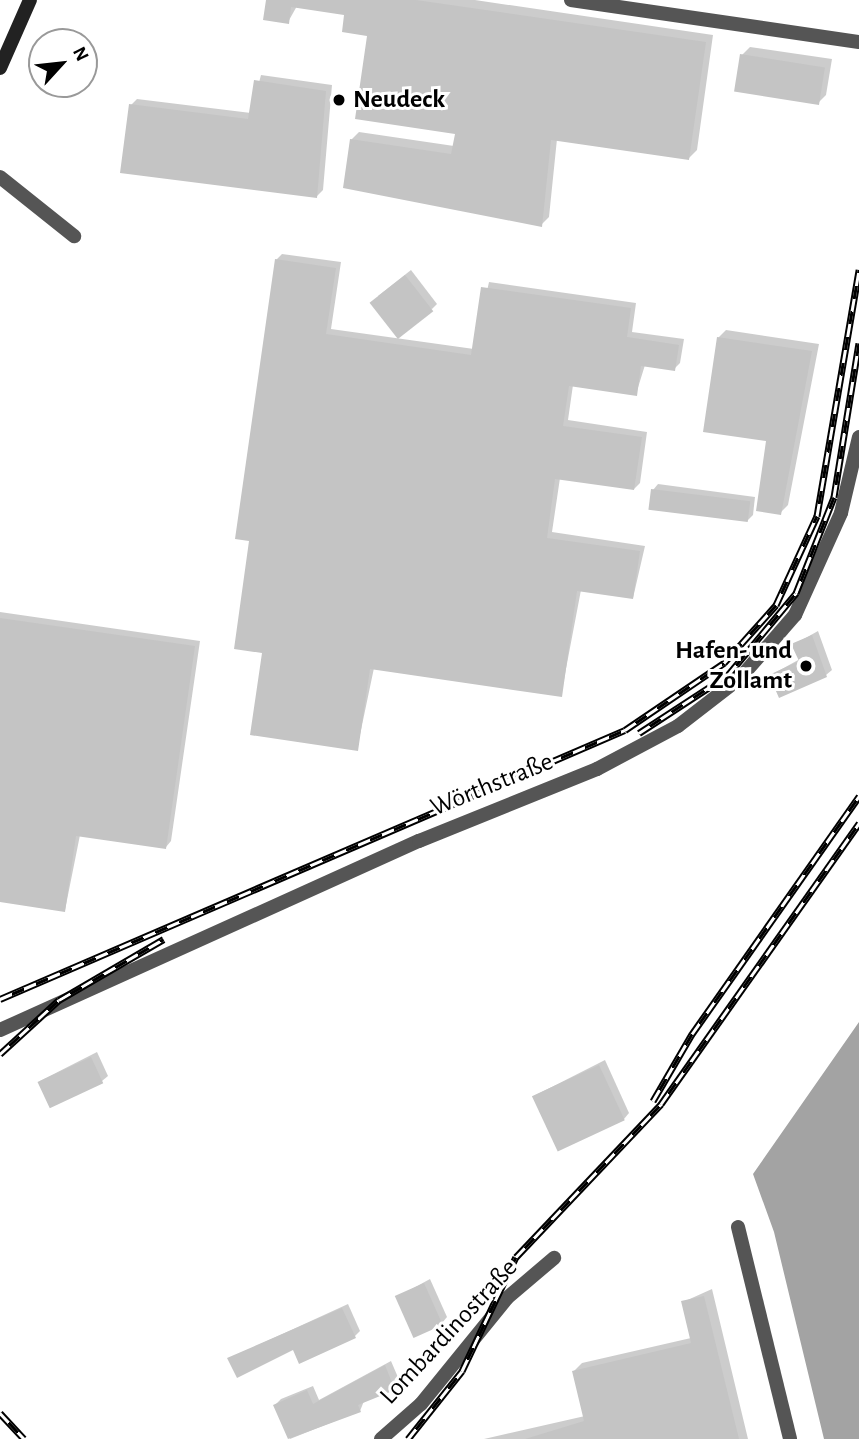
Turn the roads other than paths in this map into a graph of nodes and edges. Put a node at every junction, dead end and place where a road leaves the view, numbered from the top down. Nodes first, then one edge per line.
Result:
1 (30, 0) edge
2 (571, 0) edge
3 (859, 42) edge
4 (0, 68) edge
5 (0, 177) edge
6 (74, 236) dead end
7 (859, 437) edge
8 (0, 1030) edge
9 (738, 1227) dead end
10 (554, 1258) dead end
11 (381, 1439) edge
12 (790, 1439) edge

1 - 4 street
2 - 3 street
5 - 6 street
7 - 8 street, Wörthstraße
9 - 12 street
10 - 11 street, Lombardinostraße

